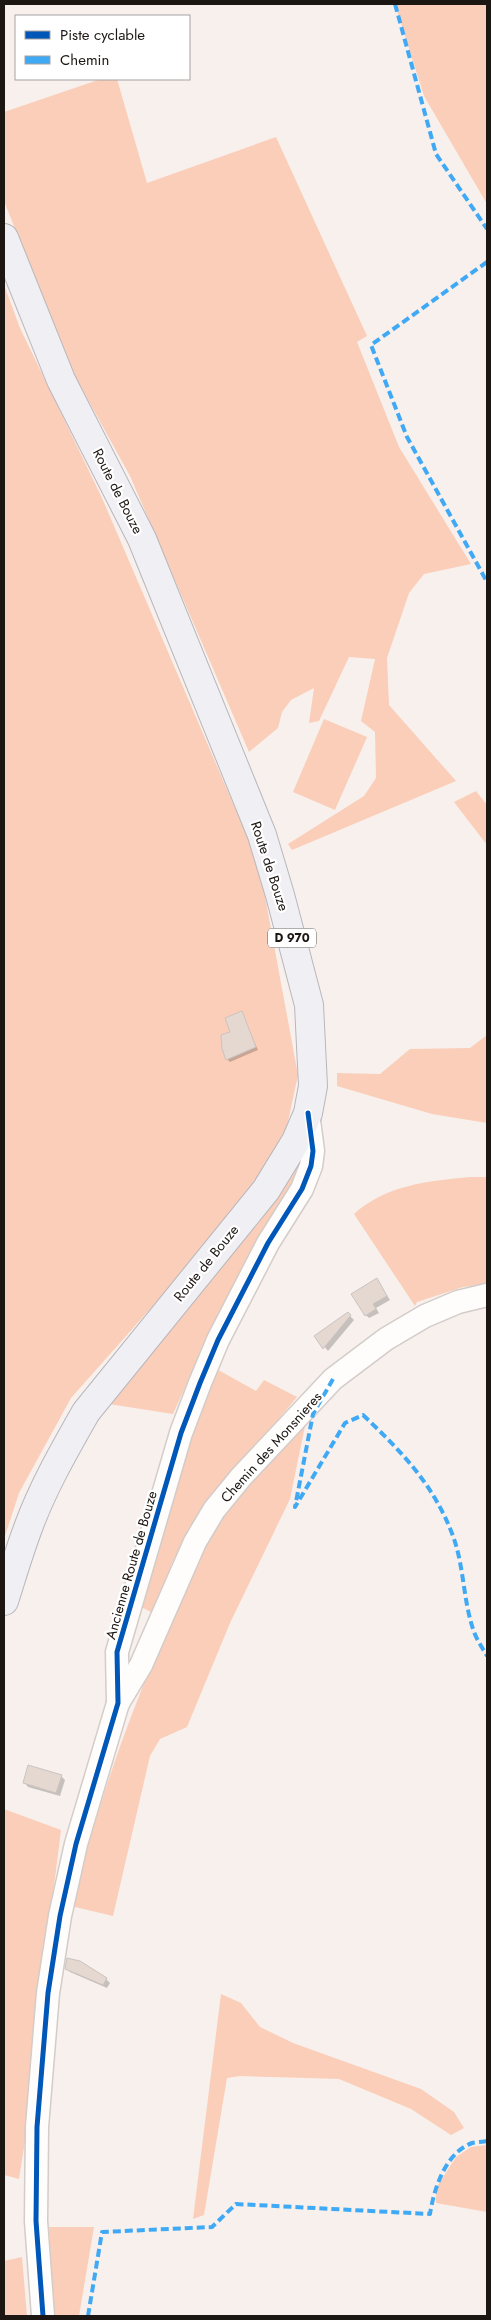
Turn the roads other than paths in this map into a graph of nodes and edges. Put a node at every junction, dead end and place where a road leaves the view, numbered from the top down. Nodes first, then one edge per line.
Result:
1 (4, 238) edge
2 (308, 1113) junction
3 (487, 1295) edge
4 (4, 1600) edge
5 (118, 1703) junction
6 (43, 2316) edge

1 - 2 main road, Route de Bouze / D 970
2 - 4 main road, Route de Bouze / D 970
2 - 5 street, Ancienne Route de Bouze
3 - 5 street, Chemin des Monsnieres
5 - 6 street, Ancienne Route de Bouze

